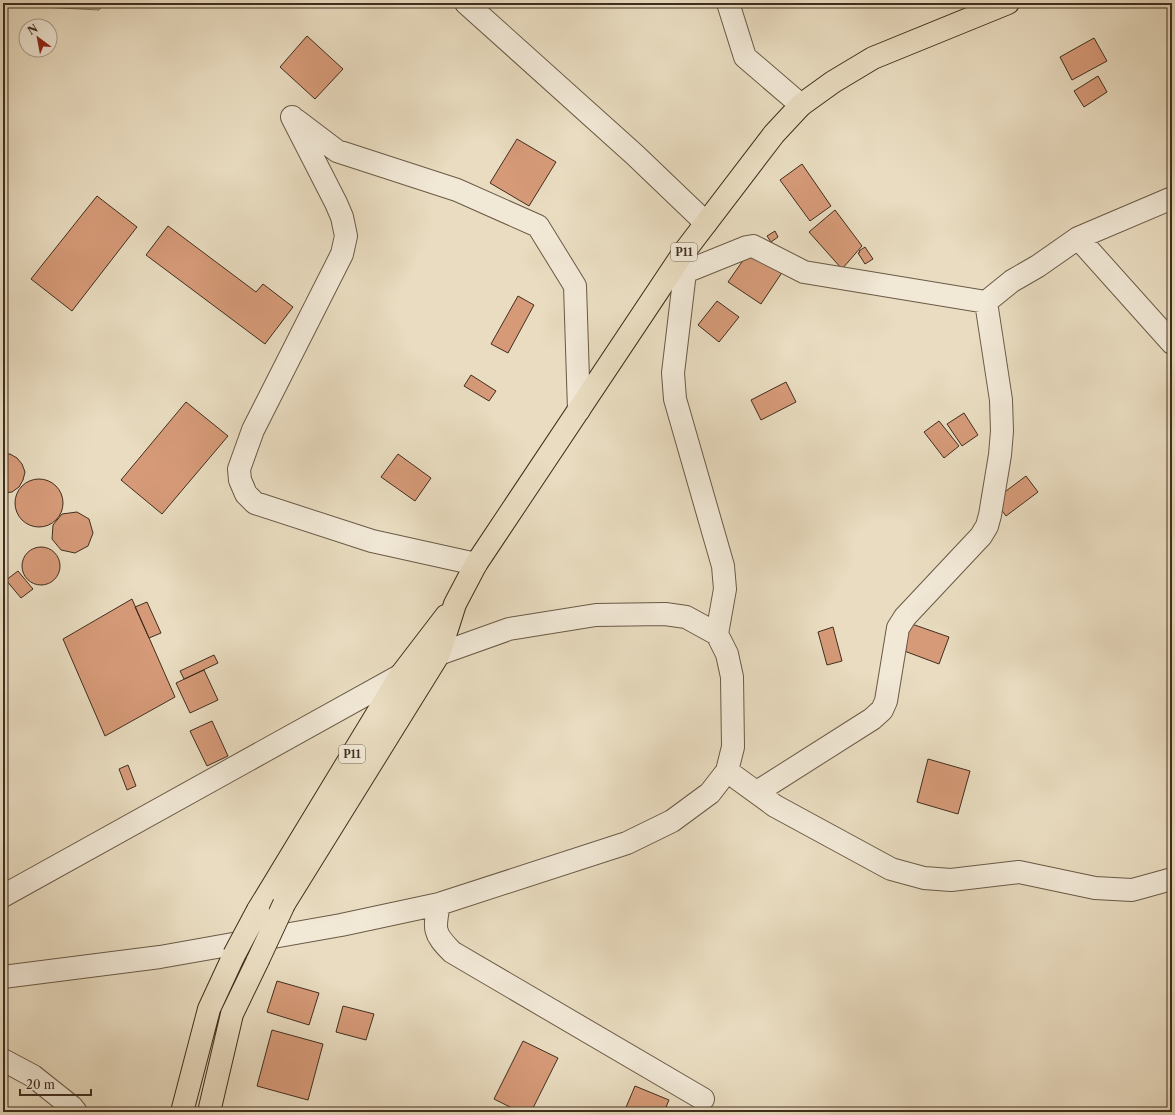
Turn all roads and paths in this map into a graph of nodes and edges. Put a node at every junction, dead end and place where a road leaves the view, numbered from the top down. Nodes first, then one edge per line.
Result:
1 (466, 3) edge
2 (728, 3) edge
3 (1008, 3) edge
4 (801, 105) junction
5 (1172, 198) edge
6 (706, 224) junction
7 (1078, 238) junction
8 (685, 262) junction
9 (986, 302) junction
10 (1172, 343) edge
11 (579, 410) junction
12 (476, 564) junction
13 (455, 604) junction
14 (716, 634) junction
15 (439, 654) junction
16 (400, 676) junction
17 (727, 771) junction
18 (757, 792) junction
19 (1172, 879) edge
20 (3, 896) edge
21 (439, 904) junction
22 (3, 977) edge
23 (3, 1060) edge
24 (703, 1099) dead end
25 (76, 1112) edge
26 (182, 1112) edge
27 (210, 1112) edge

1 - 6 street
2 - 4 street
3 - 4 main road, P11
4 - 6 main road, P11
5 - 7 street
6 - 8 main road, P11
7 - 9 street
7 - 10 street
8 - 9 street
8 - 11 main road, P11
8 - 14 street
9 - 18 street
11 - 12 main road, P11
11 - 12 street
12 - 13 main road, P11
13 - 15 main road, P11
13 - 16 main road, P11
14 - 15 street
14 - 17 street
15 - 16 street
15 - 27 main road, P11, bridge
16 - 20 street
16 - 26 main road, P11, bridge
17 - 18 street
17 - 21 street
18 - 19 street
21 - 22 street
21 - 24 street
23 - 25 street

